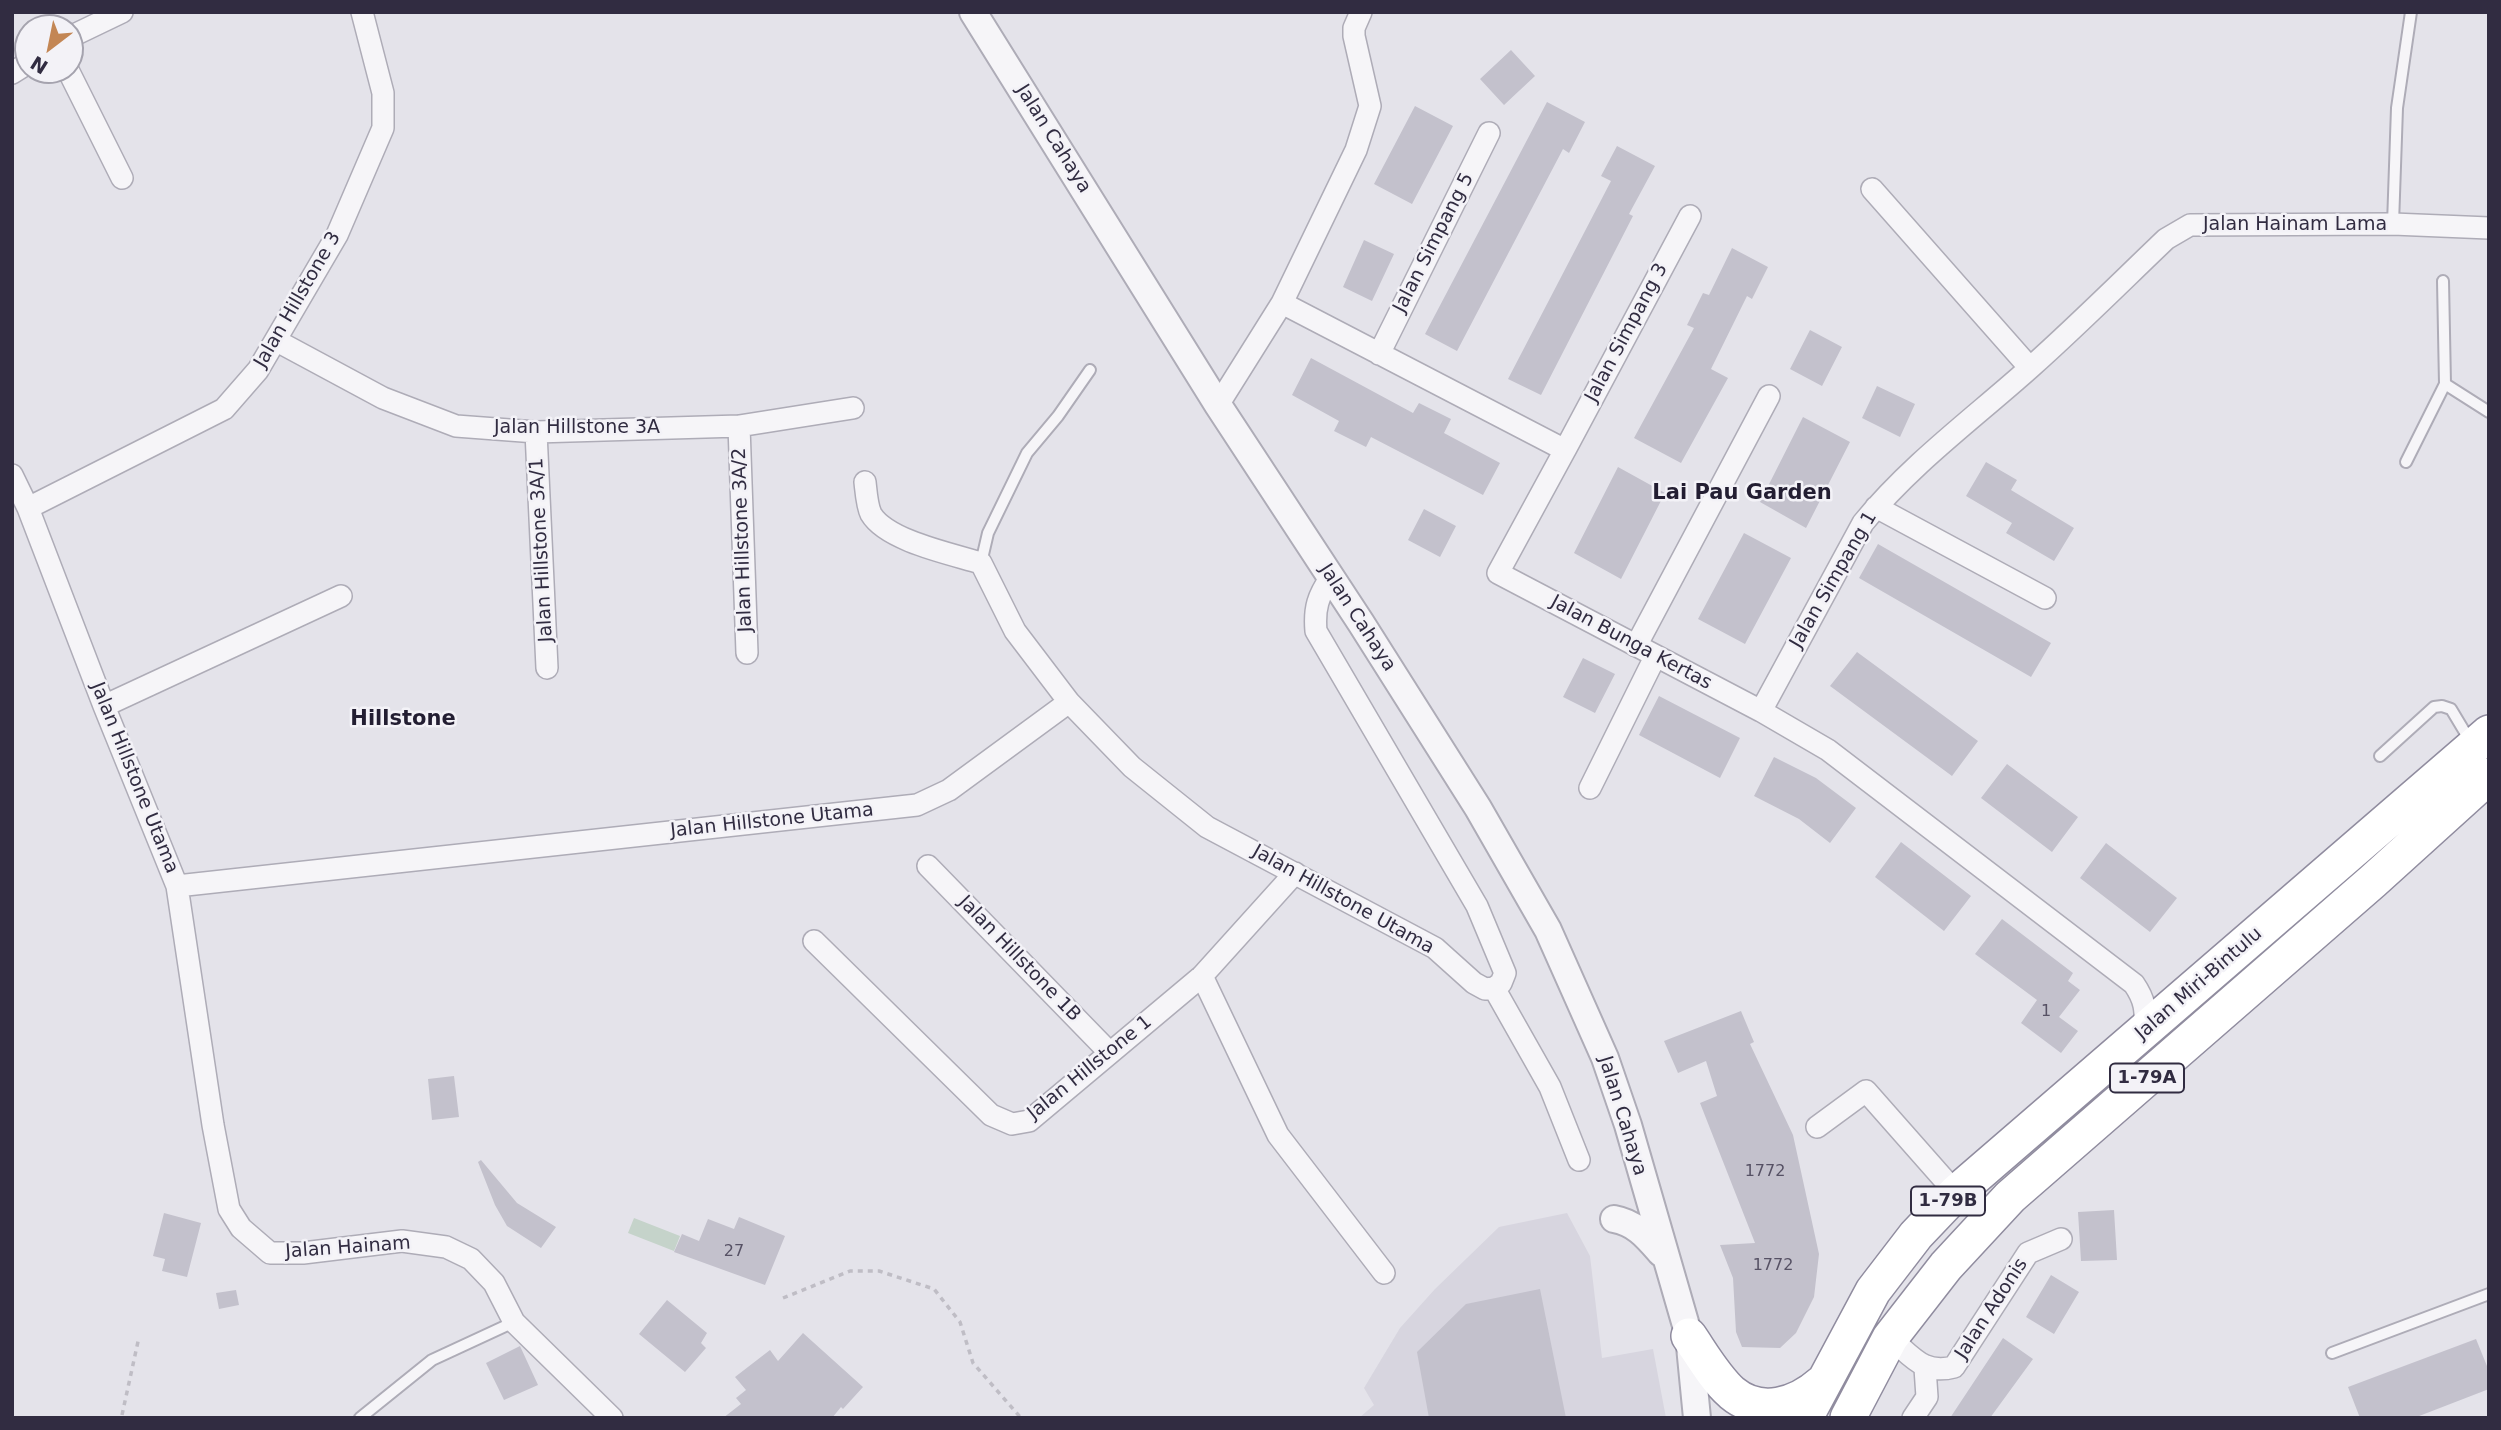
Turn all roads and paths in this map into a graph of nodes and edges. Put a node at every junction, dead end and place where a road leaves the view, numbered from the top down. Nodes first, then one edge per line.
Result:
1 (122, 12) edge
2 (362, 12) edge
3 (973, 12) edge
4 (1360, 12) edge
5 (2411, 12) edge
6 (84, 30) edge
7 (75, 84) edge
8 (1489, 133) dead end
9 (122, 178) dead end
10 (1872, 189) dead end
11 (1690, 216) dead end
12 (2393, 224) junction
13 (2489, 228) edge
14 (2443, 281) dead end
15 (1282, 303) junction
16 (277, 341) junction
17 (1379, 354) junction
18 (2031, 368) junction
19 (1090, 370) dead end
20 (2445, 384) junction
21 (1769, 396) dead end
22 (1218, 405) junction
23 (853, 408) dead end
24 (2489, 412) edge
25 (739, 426) junction
26 (536, 432) junction
27 (1953, 433) joint
28 (1565, 450) junction
29 (2406, 462) dead end
30 (12, 475) edge
31 (865, 482) dead end
32 (1875, 507) junction
33 (28, 508) junction
34 (981, 563) junction
35 (1331, 577) junction
36 (341, 596) dead end
37 (2045, 598) dead end
38 (1636, 646) junction
39 (747, 653) dead end
40 (1656, 657) junction
41 (547, 668) dead end
42 (1069, 702) junction
43 (104, 706) junction
44 (1761, 711) junction
45 (2483, 752) edge
46 (2380, 756) dead end
47 (1590, 788) dead end
48 (928, 866) dead end
49 (1295, 873) junction
50 (177, 886) junction
51 (814, 941) dead end
52 (1202, 976) junction
53 (2134, 984) junction
54 (1494, 988) junction
55 (2187, 992) junction
56 (2145, 1030) junction
57 (1109, 1052) junction
58 (1817, 1127) dead end
59 (1579, 1160) dead end
60 (1956, 1193) junction
61 (1614, 1219) dead end
62 (2061, 1239) dead end
63 (1667, 1260) junction
64 (1384, 1273) dead end
65 (2489, 1294) edge
66 (783, 1298) dead end
67 (514, 1322) junction
68 (1689, 1336) junction
69 (139, 1337) dead end
70 (1890, 1338) junction
71 (2332, 1353) dead end
72 (1926, 1368) junction
73 (1822, 1383) junction
74 (122, 1415) dead end
75 (1855, 1416) edge
76 (360, 1418) edge
77 (612, 1418) edge
78 (1021, 1418) edge
79 (1698, 1418) edge
80 (1805, 1418) edge
81 (1913, 1418) edge

1 - 6 street
2 - 16 street, Jalan Hillstone 3
3 - 22 street, Jalan Cahaya
4 - 15 street
5 - 12 lane
7 - 9 street
8 - 17 street, Jalan Simpang 5
10 - 18 street
11 - 28 street, Jalan Simpang 3
12 - 13 street, Jalan Hainam Lama
12 - 18 street, Jalan Hainam Lama
14 - 20 lane
15 - 17 street
15 - 22 street
16 - 26 street, Jalan Hillstone 3A
16 - 33 street, Jalan Hillstone 3
17 - 28 street
18 - 27 street, Jalan Hainam Lama
19 - 34 lane
20 - 24 lane
20 - 29 lane
21 - 38 street
22 - 35 street, Jalan Cahaya
23 - 25 street, Jalan Hillstone 3A
25 - 26 street, Jalan Hillstone 3A
25 - 39 street, Jalan Hillstone 3A/2
26 - 41 street, Jalan Hillstone 3A/1
27 - 32 street, Jalan Simpang 1
28 - 38 street, Jalan Bunga Kertas
30 - 33 street, Jalan Hillstone Utama
31 - 34 street
32 - 37 street
32 - 44 street, Jalan Simpang 1
33 - 43 street, Jalan Hillstone Utama
34 - 42 street
35 - 54 street
35 - 63 street, Jalan Cahaya
36 - 43 street
38 - 40 street, Jalan Bunga Kertas
40 - 44 street, Jalan Bunga Kertas
40 - 47 street
42 - 49 street, Jalan Hillstone Utama
42 - 50 street, Jalan Hillstone Utama
43 - 50 street, Jalan Hillstone Utama
44 - 53 street, Jalan Bunga Kertas
45 - 46 lane
45 - 55 highway, Jalan Miri-Bintulu / 1-79B
45 - 70 highway, Jalan Miri-Bintulu / 1-79A
48 - 57 street, Jalan Hillstone 1B
49 - 52 street, Jalan Hillstone 1
49 - 54 street, Jalan Hillstone Utama
50 - 67 street, Jalan Hainam
51 - 57 street, Jalan Hillstone 1
52 - 57 street, Jalan Hillstone 1
52 - 64 street
53 - 55 street, Jalan Bunga Kertas
53 - 56 street
54 - 59 street
55 - 56 highway, Jalan Miri-Bintulu / 1-79B
56 - 60 highway, Jalan Miri-Bintulu / 1-79B
58 - 60 street
60 - 73 highway, Jalan Miri-Bintulu / 1-79B
61 - 63 street
62 - 72 street, Jalan Adonis
63 - 68 street, Jalan Cahaya
65 - 71 lane
66 - 78 path
67 - 76 lane
67 - 77 street, Jalan Hainam
68 - 73 highway
68 - 79 street, Jalan Cahaya
69 - 74 path
70 - 72 street
70 - 75 highway, Jalan Miri-Bintulu / 1-79A
72 - 81 street
73 - 80 highway, Jalan Miri-Bintulu / 1-79B

